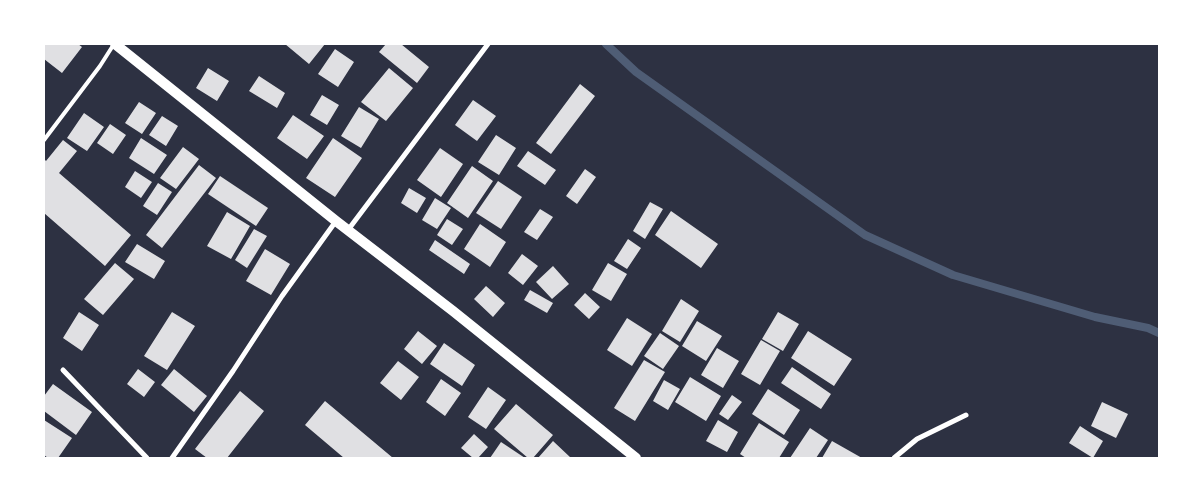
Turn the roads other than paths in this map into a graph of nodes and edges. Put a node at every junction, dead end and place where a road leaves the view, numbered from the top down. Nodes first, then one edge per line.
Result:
1 (115, 44) edge
2 (488, 44) edge
3 (44, 140) edge
4 (336, 221) junction
5 (348, 230) junction
6 (63, 370) dead end
7 (966, 415) dead end
8 (147, 458) edge
9 (172, 458) edge
10 (636, 458) edge
11 (894, 458) edge

1 - 3 lane
1 - 4 main road
2 - 5 street
4 - 5 main road
4 - 9 street
5 - 10 main road
6 - 8 street
7 - 11 street

